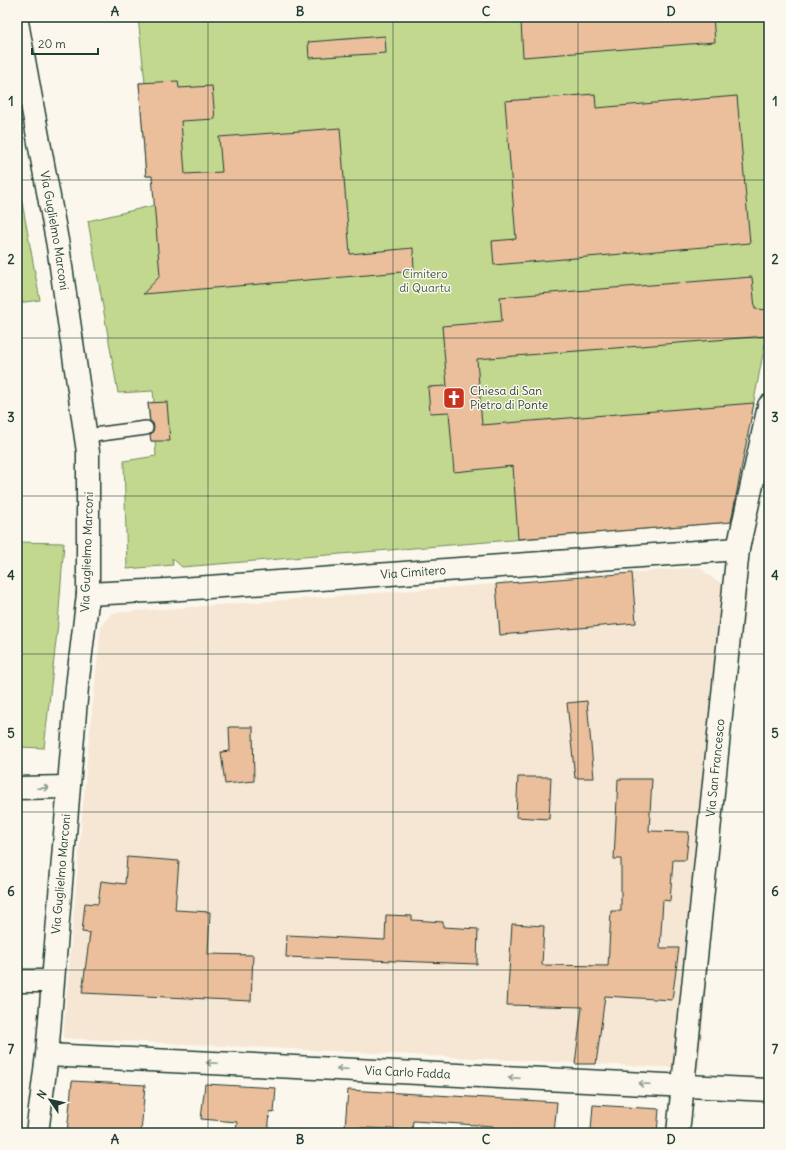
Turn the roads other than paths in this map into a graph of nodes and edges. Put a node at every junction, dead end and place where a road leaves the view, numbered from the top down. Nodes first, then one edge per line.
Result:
1 (17, 22) edge
2 (769, 406) edge
3 (146, 428) dead end
4 (86, 436) junction
5 (738, 549) junction
6 (88, 594) junction
7 (68, 787) junction
8 (17, 788) edge
9 (52, 981) junction
10 (17, 982) edge
11 (47, 1055) junction
12 (683, 1086) junction
13 (769, 1090) edge
14 (37, 1133) edge
15 (678, 1133) edge

1 - 4 street, Via Guglielmo Marconi
2 - 5 street, Via San Francesco
3 - 4 lane
4 - 6 street, Via Guglielmo Marconi
5 - 6 street, Via Cimitero
5 - 12 street, Via San Francesco
6 - 7 street, Via Guglielmo Marconi
8 -> 7 street
7 - 9 street, Via Guglielmo Marconi
9 - 10 street
9 - 11 street, Via Guglielmo Marconi
12 -> 11 street, Via Carlo Fadda
11 - 14 street, Via Guglielmo Marconi
12 - 13 street, Via Carlo Fadda
12 - 15 street, Via San Francesco

